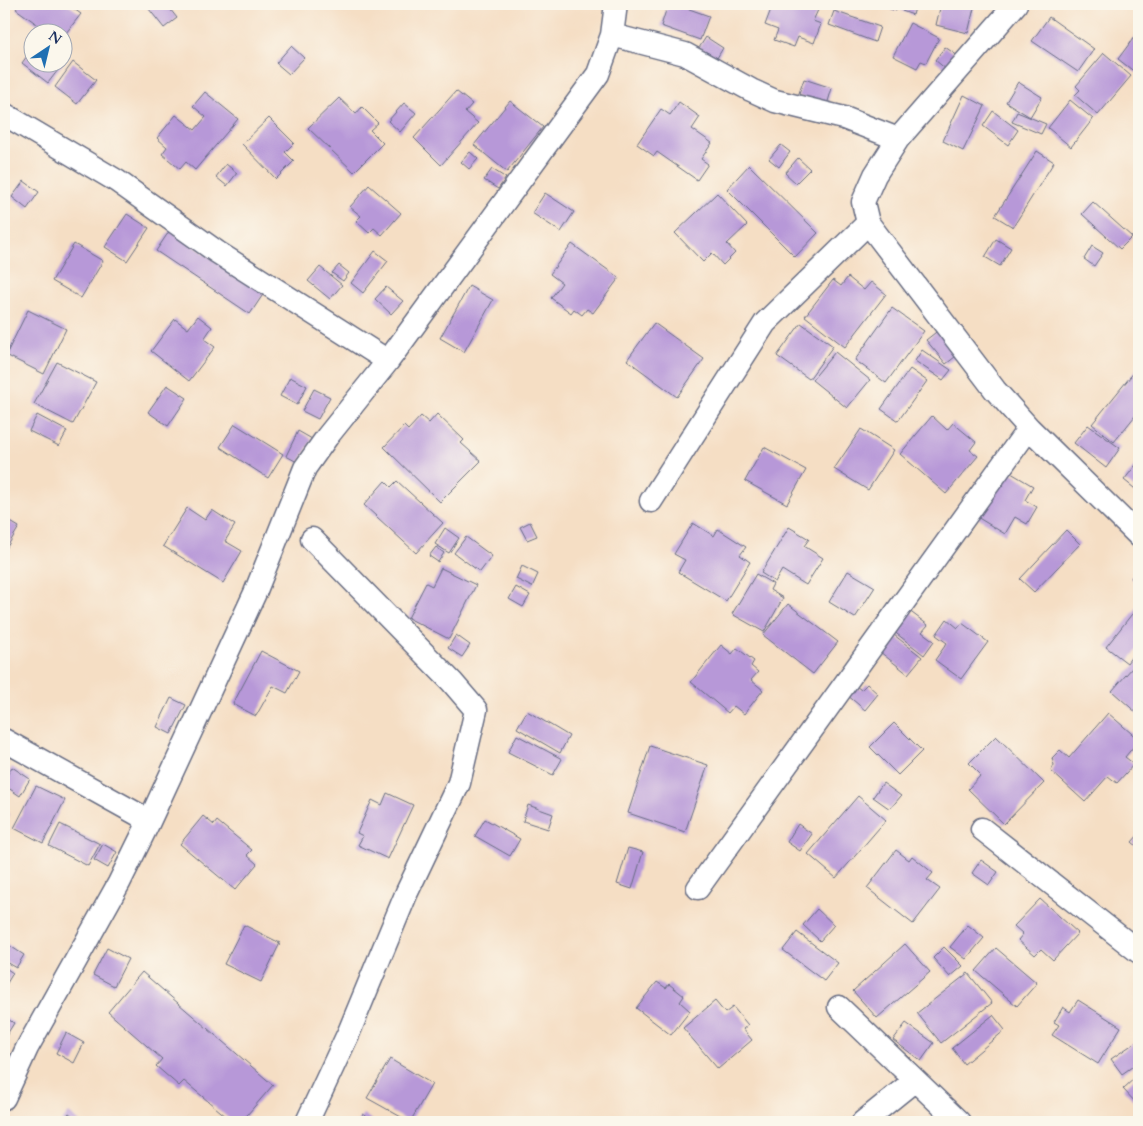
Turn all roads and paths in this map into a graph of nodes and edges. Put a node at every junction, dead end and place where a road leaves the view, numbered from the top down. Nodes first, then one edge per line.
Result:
1 (616, 4) edge
2 (1016, 4) edge
3 (612, 35) junction
4 (4, 114) edge
5 (898, 139) junction
6 (868, 223) junction
7 (388, 361) junction
8 (1028, 428) junction
9 (651, 501) dead end
10 (1139, 536) edge
11 (312, 539) dead end
12 (4, 740) edge
13 (148, 824) junction
14 (982, 829) dead end
15 (698, 888) dead end
16 (1139, 952) edge
17 (839, 1007) dead end
18 (916, 1080) junction
19 (4, 1098) edge
20 (307, 1122) edge
21 (863, 1122) edge
22 (959, 1122) edge

1 - 3 street
2 - 5 street
3 - 5 street
3 - 7 street
4 - 7 street
5 - 6 street
6 - 8 street
6 - 9 street
7 - 13 street
8 - 10 street
8 - 15 street
11 - 20 street
12 - 13 street
13 - 19 street
14 - 16 street
17 - 18 street
18 - 21 street
18 - 22 street

